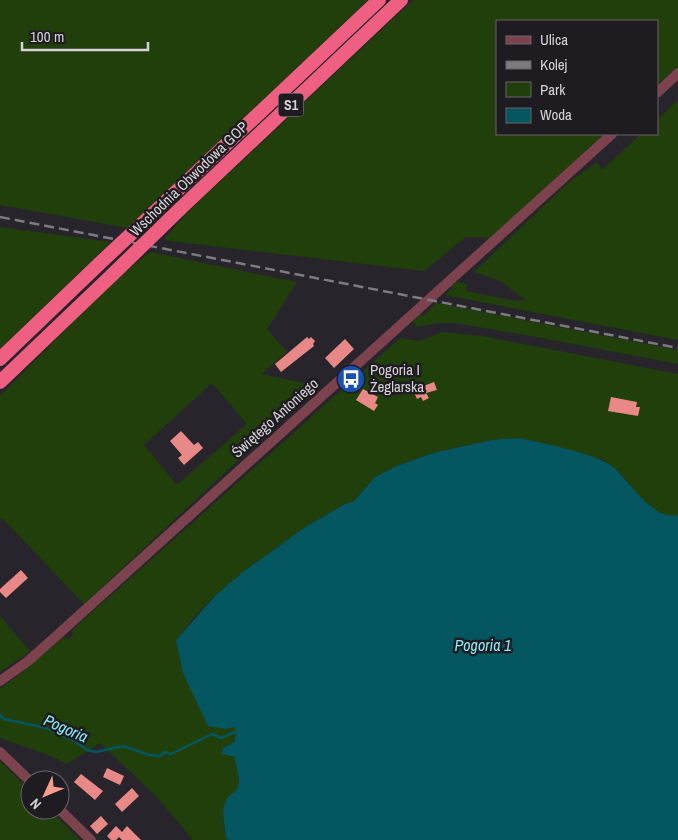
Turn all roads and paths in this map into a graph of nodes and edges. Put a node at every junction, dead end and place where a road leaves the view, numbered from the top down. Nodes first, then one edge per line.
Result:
1 (379, 0) edge
2 (401, 0) edge
3 (678, 74) edge
4 (658, 92) edge
5 (611, 135) edge
6 (0, 359) edge
7 (0, 382) edge
8 (0, 681) edge
9 (0, 752) edge
10 (20, 771) edge
11 (70, 820) edge
12 (91, 840) edge

1 - 6 highway, Wschodnia Obwodowa GOP / S1, bridge
2 - 7 highway, Wschodnia Obwodowa GOP / S1, bridge
3 - 4 street
5 - 8 street, Świętego Antoniego
9 - 10 street
11 - 12 street

